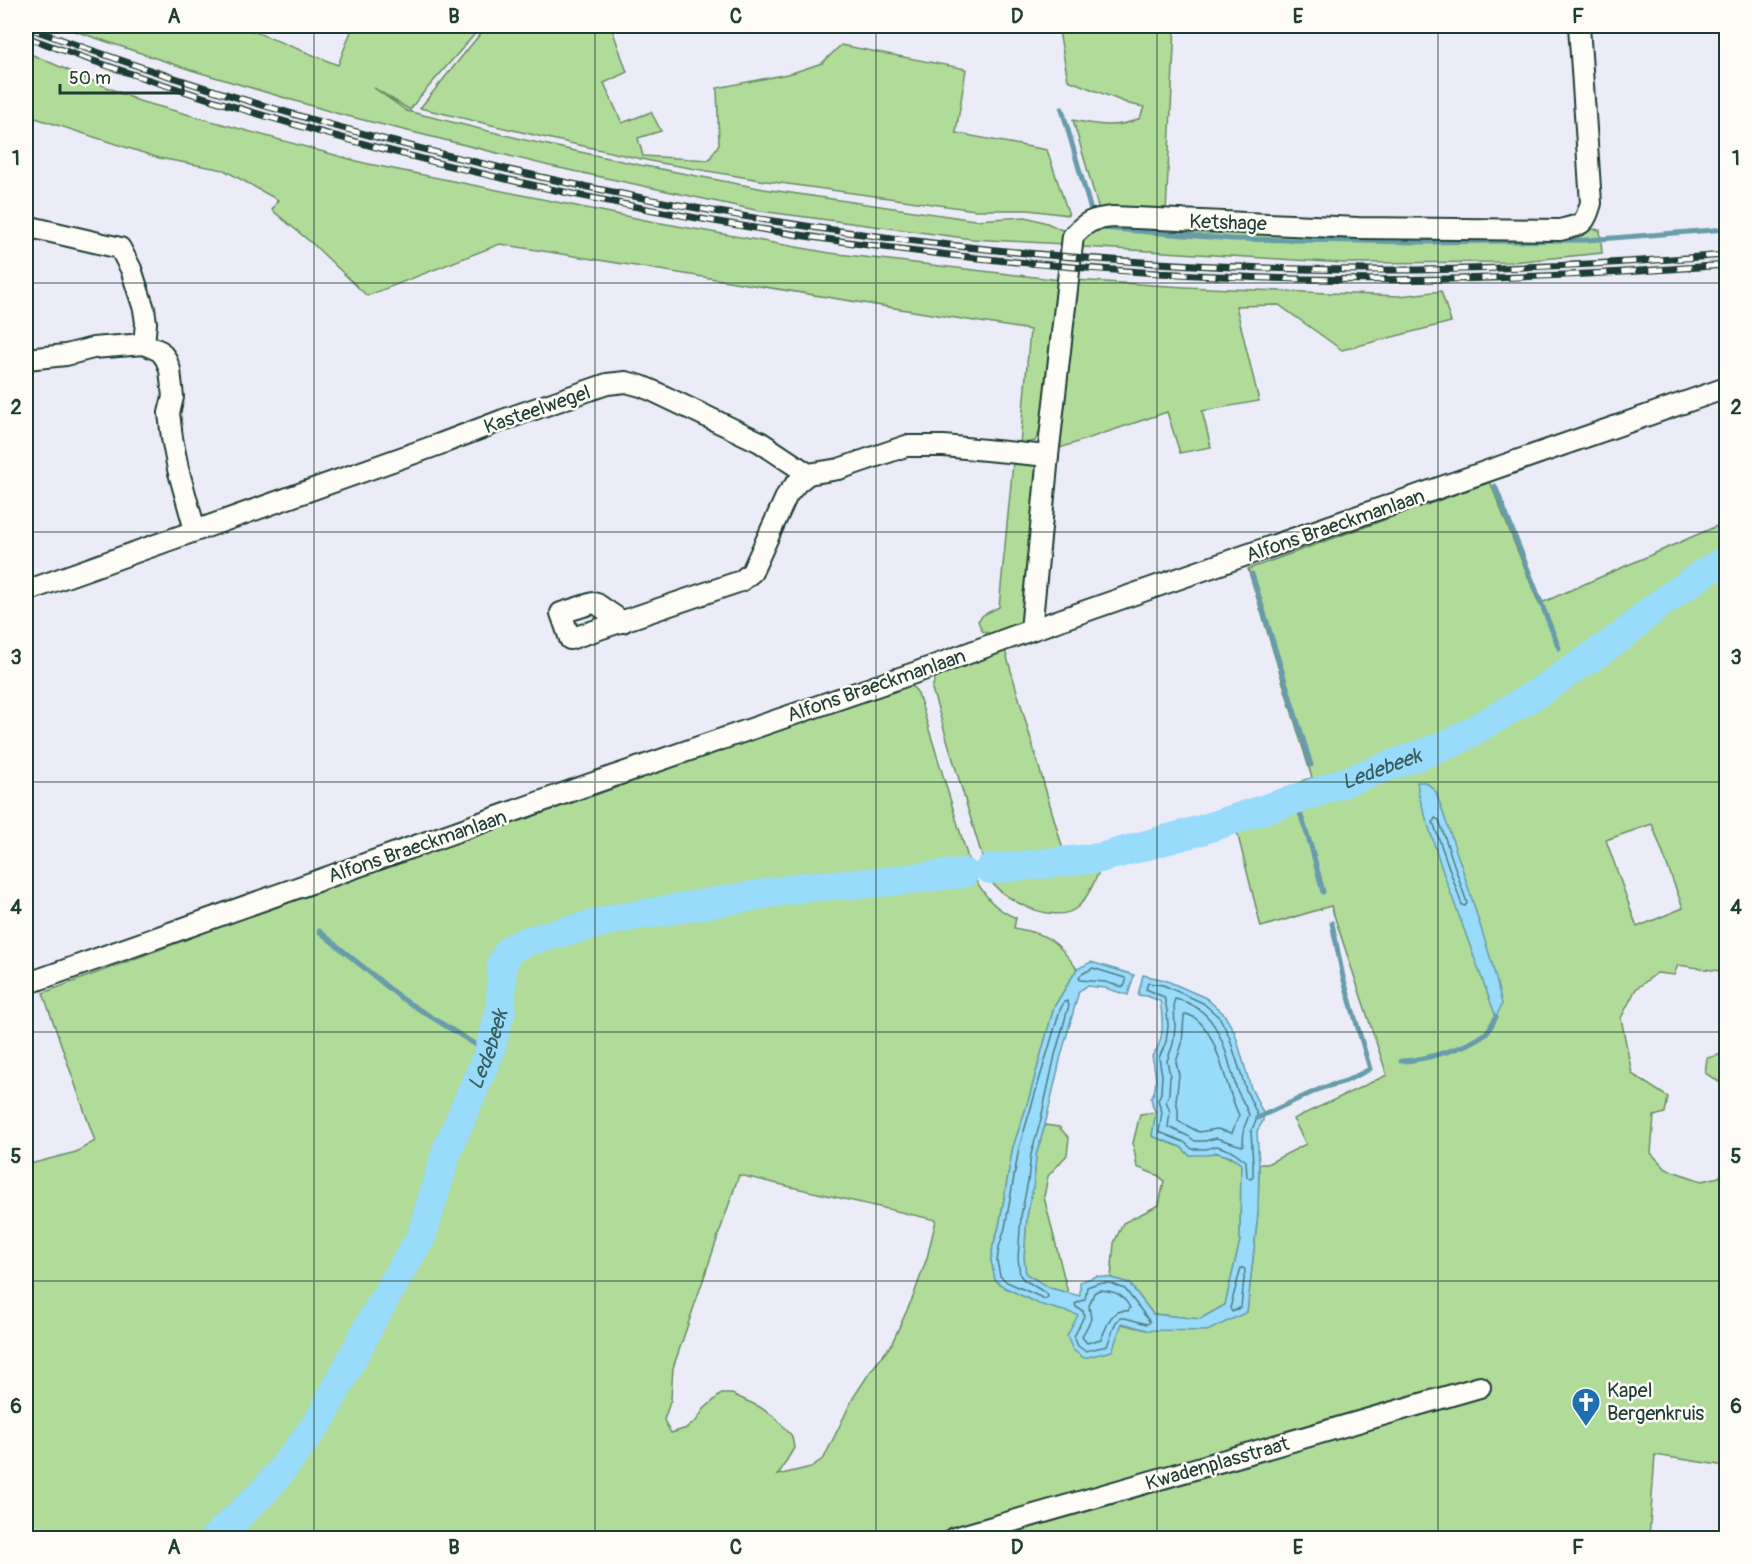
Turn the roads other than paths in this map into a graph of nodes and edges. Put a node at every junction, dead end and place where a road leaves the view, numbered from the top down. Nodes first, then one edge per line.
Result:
1 (1579, 26) edge
2 (26, 226) edge
3 (144, 344) junction
4 (26, 359) edge
5 (1726, 388) edge
6 (1048, 456) junction
7 (808, 474) junction
8 (195, 530) junction
9 (26, 591) edge
10 (623, 622) dead end
11 (1031, 630) junction
12 (26, 984) edge
13 (1480, 1387) dead end
14 (954, 1539) edge

1 - 6 street, Ketshage
2 - 3 street
3 - 4 street
3 - 8 street
5 - 11 street, Alfons Braeckmanlaan
6 - 7 street
6 - 11 street, Ketshage
7 - 8 street, Kasteelwegel
7 - 10 street
8 - 9 street, Kasteelwegel
11 - 12 street, Alfons Braeckmanlaan
13 - 14 street, Kwadenplasstraat

